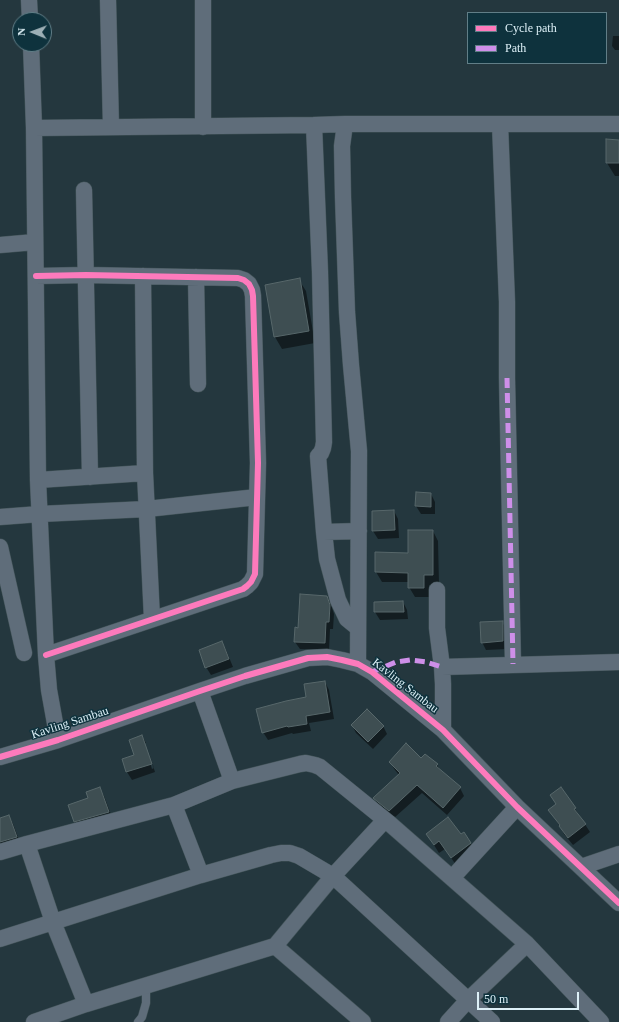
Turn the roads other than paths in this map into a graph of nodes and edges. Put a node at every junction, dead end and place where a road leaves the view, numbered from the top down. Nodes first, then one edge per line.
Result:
1 (29, 0) edge
2 (108, 0) edge
3 (203, 0) edge
4 (30, 12) edge
5 (31, 52) edge
6 (345, 124) junction
7 (500, 124) junction
8 (619, 124) edge
9 (203, 126) junction
10 (314, 126) junction
11 (111, 127) junction
12 (34, 128) junction
13 (84, 190) dead end
14 (35, 242) junction
15 (0, 245) edge
16 (86, 275) junction
17 (36, 276) junction
18 (143, 276) junction
19 (196, 277) junction
20 (198, 384) dead end
21 (145, 473) junction
22 (90, 476) junction
23 (38, 480) junction
24 (257, 497) junction
25 (147, 509) junction
26 (40, 514) junction
27 (0, 517) edge
28 (359, 531) junction
29 (324, 532) junction
30 (0, 547) edge
31 (437, 590) dead end
32 (152, 620) junction
33 (358, 628) junction
34 (24, 652) dead end
35 (46, 655) junction
36 (619, 662) edge
37 (358, 664) junction
38 (513, 664) junction
39 (442, 667) junction
40 (200, 691) junction
41 (443, 730) junction
42 (58, 740) junction
43 (0, 756) edge
44 (232, 781) junction
45 (174, 805) junction
46 (517, 807) junction
47 (385, 820) junction
48 (28, 844) junction
49 (0, 852) edge
50 (619, 854) edge
51 (581, 867) junction
52 (201, 875) junction
53 (333, 876) junction
54 (452, 878) junction
55 (619, 903) edge
56 (53, 922) junction
57 (0, 940) edge
58 (527, 944) junction
59 (275, 946) junction
60 (146, 986) junction
61 (468, 1000) junction
62 (86, 1004) junction
63 (34, 1022) edge
64 (138, 1022) edge
65 (363, 1022) edge
66 (448, 1022) edge
67 (492, 1022) edge
68 (601, 1022) edge

1 - 4 street
2 - 11 street
3 - 9 street
5 - 12 street
6 - 7 street
6 - 10 street
6 - 28 street
7 - 8 street
7 - 38 street
9 - 10 street
9 - 11 street
10 - 29 street
11 - 12 street
12 - 14 street
13 - 16 street
14 - 15 street
14 - 17 street
16 - 17 street
16 - 18 street
16 - 22 street
17 - 23 street
18 - 19 street
18 - 21 street
19 - 20 street
19 - 24 street
21 - 22 street
21 - 25 street
22 - 23 street
23 - 26 street
24 - 25 street
24 - 32 street
25 - 26 street
25 - 32 street
26 - 27 street
26 - 35 street
28 - 29 street
28 - 33 street
29 - 33 street
30 - 34 street
31 - 39 street
32 - 35 street
33 - 37 street
35 - 42 street
36 - 38 street
37 - 40 street, Kavling Sambau
37 - 41 street, Kavling Sambau
38 - 39 street
39 - 41 street
40 - 42 street, Kavling Sambau
40 - 44 street
41 - 46 street, Kavling Sambau
42 - 43 street, Kavling Sambau
44 - 45 street
44 - 47 street
45 - 48 street
45 - 52 street
46 - 51 street, Kavling Sambau
46 - 54 street
47 - 53 street
47 - 54 street
48 - 49 street
48 - 56 street
50 - 51 street
51 - 55 street, Kavling Sambau
52 - 53 street
52 - 56 street
53 - 59 street
53 - 61 street
54 - 58 street
56 - 57 street
56 - 62 street
58 - 61 street
58 - 68 street
59 - 60 street
59 - 65 street
60 - 62 street
60 - 64 lane
61 - 66 street
61 - 67 street
62 - 63 street

